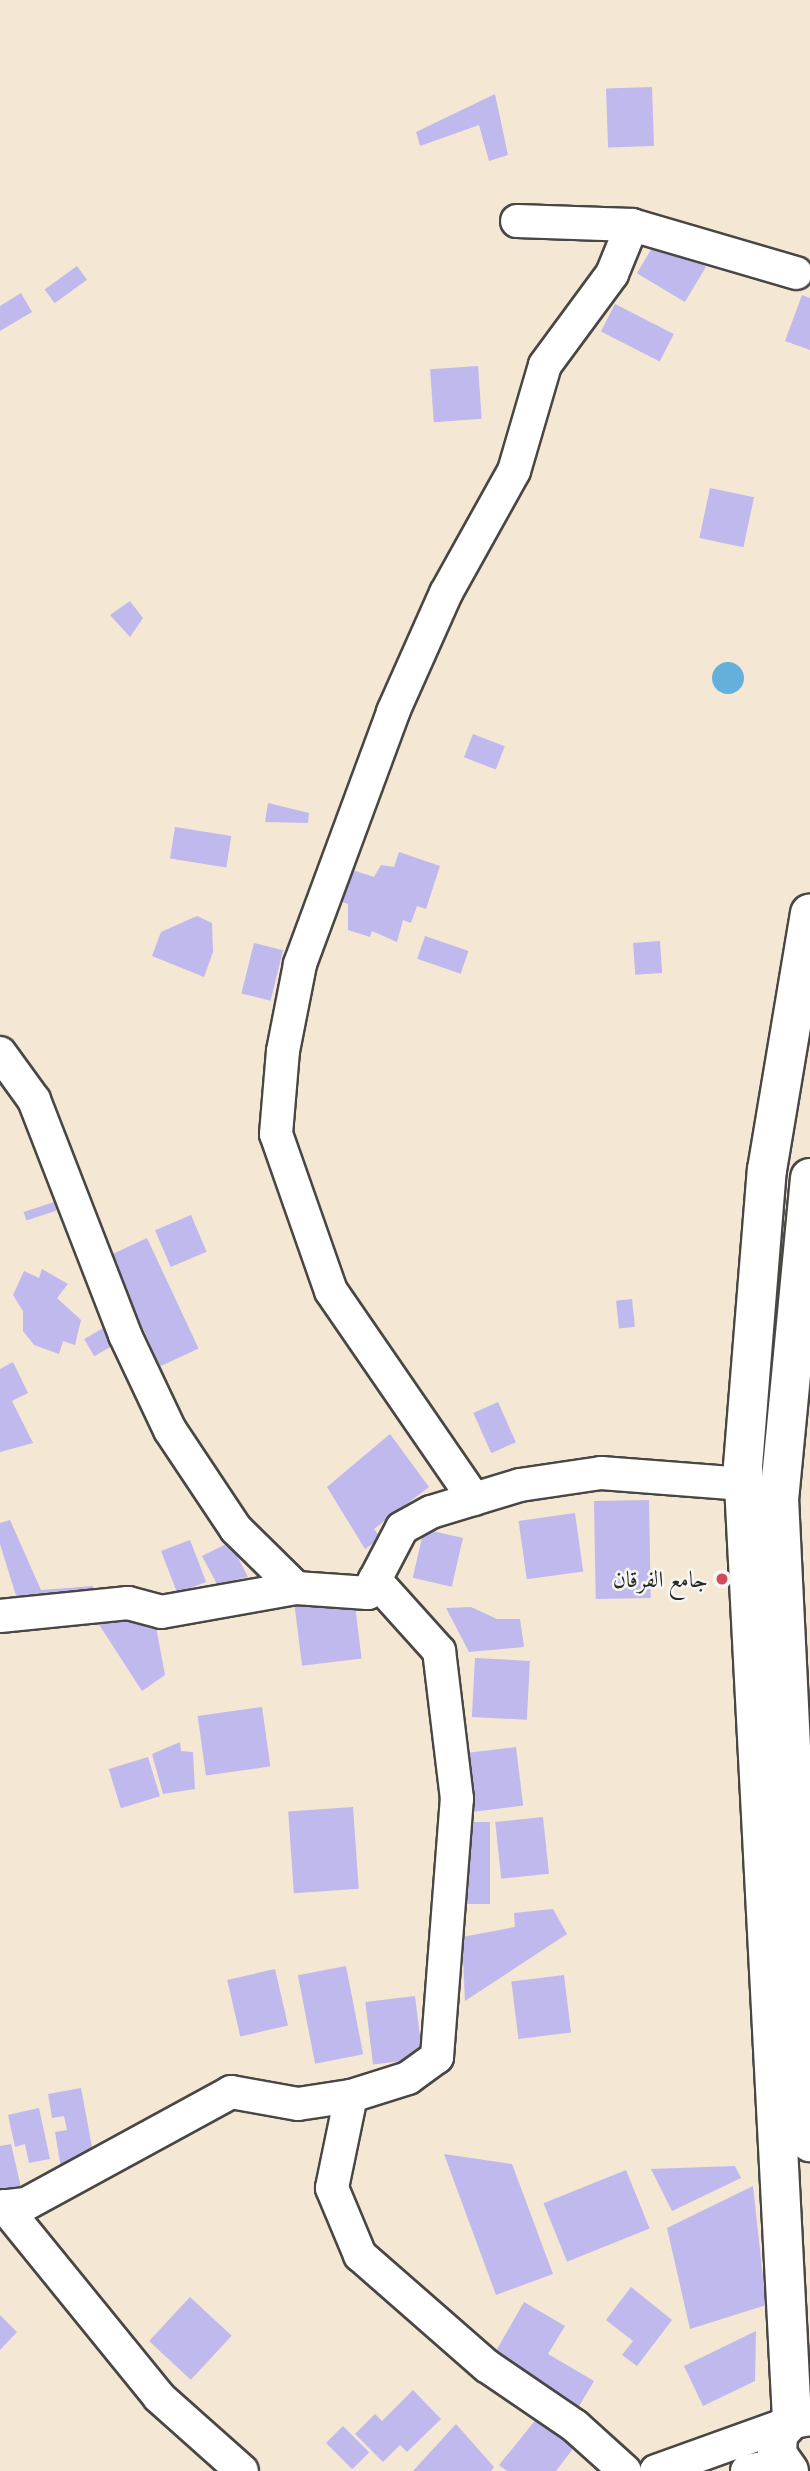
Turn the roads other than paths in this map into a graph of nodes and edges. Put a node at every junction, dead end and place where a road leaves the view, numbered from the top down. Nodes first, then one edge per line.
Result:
1 (517, 221) dead end
2 (632, 225) junction
3 (805, 269) edge
4 (810, 914) edge
5 (0, 1053) edge
6 (810, 1178) edge
7 (744, 1483) junction
8 (474, 1499) junction
9 (375, 1580) junction
10 (296, 1588) junction
11 (0, 1616) edge
12 (808, 2073) edge
13 (351, 2096) junction
14 (810, 2142) edge
15 (2, 2207) edge
16 (795, 2420) edge
17 (773, 2469) edge
18 (242, 2471) edge
19 (625, 2471) edge
20 (656, 2471) edge

1 - 2 street
2 - 3 street
2 - 8 street
4 - 7 main road
5 - 10 street
6 - 12 main road
7 - 8 street
7 - 16 main road
8 - 9 street
9 - 10 street
9 - 13 street
10 - 11 street
12 - 14 main road
13 - 15 street
13 - 19 street
15 - 18 street
16 - 17 main road
16 - 20 street

